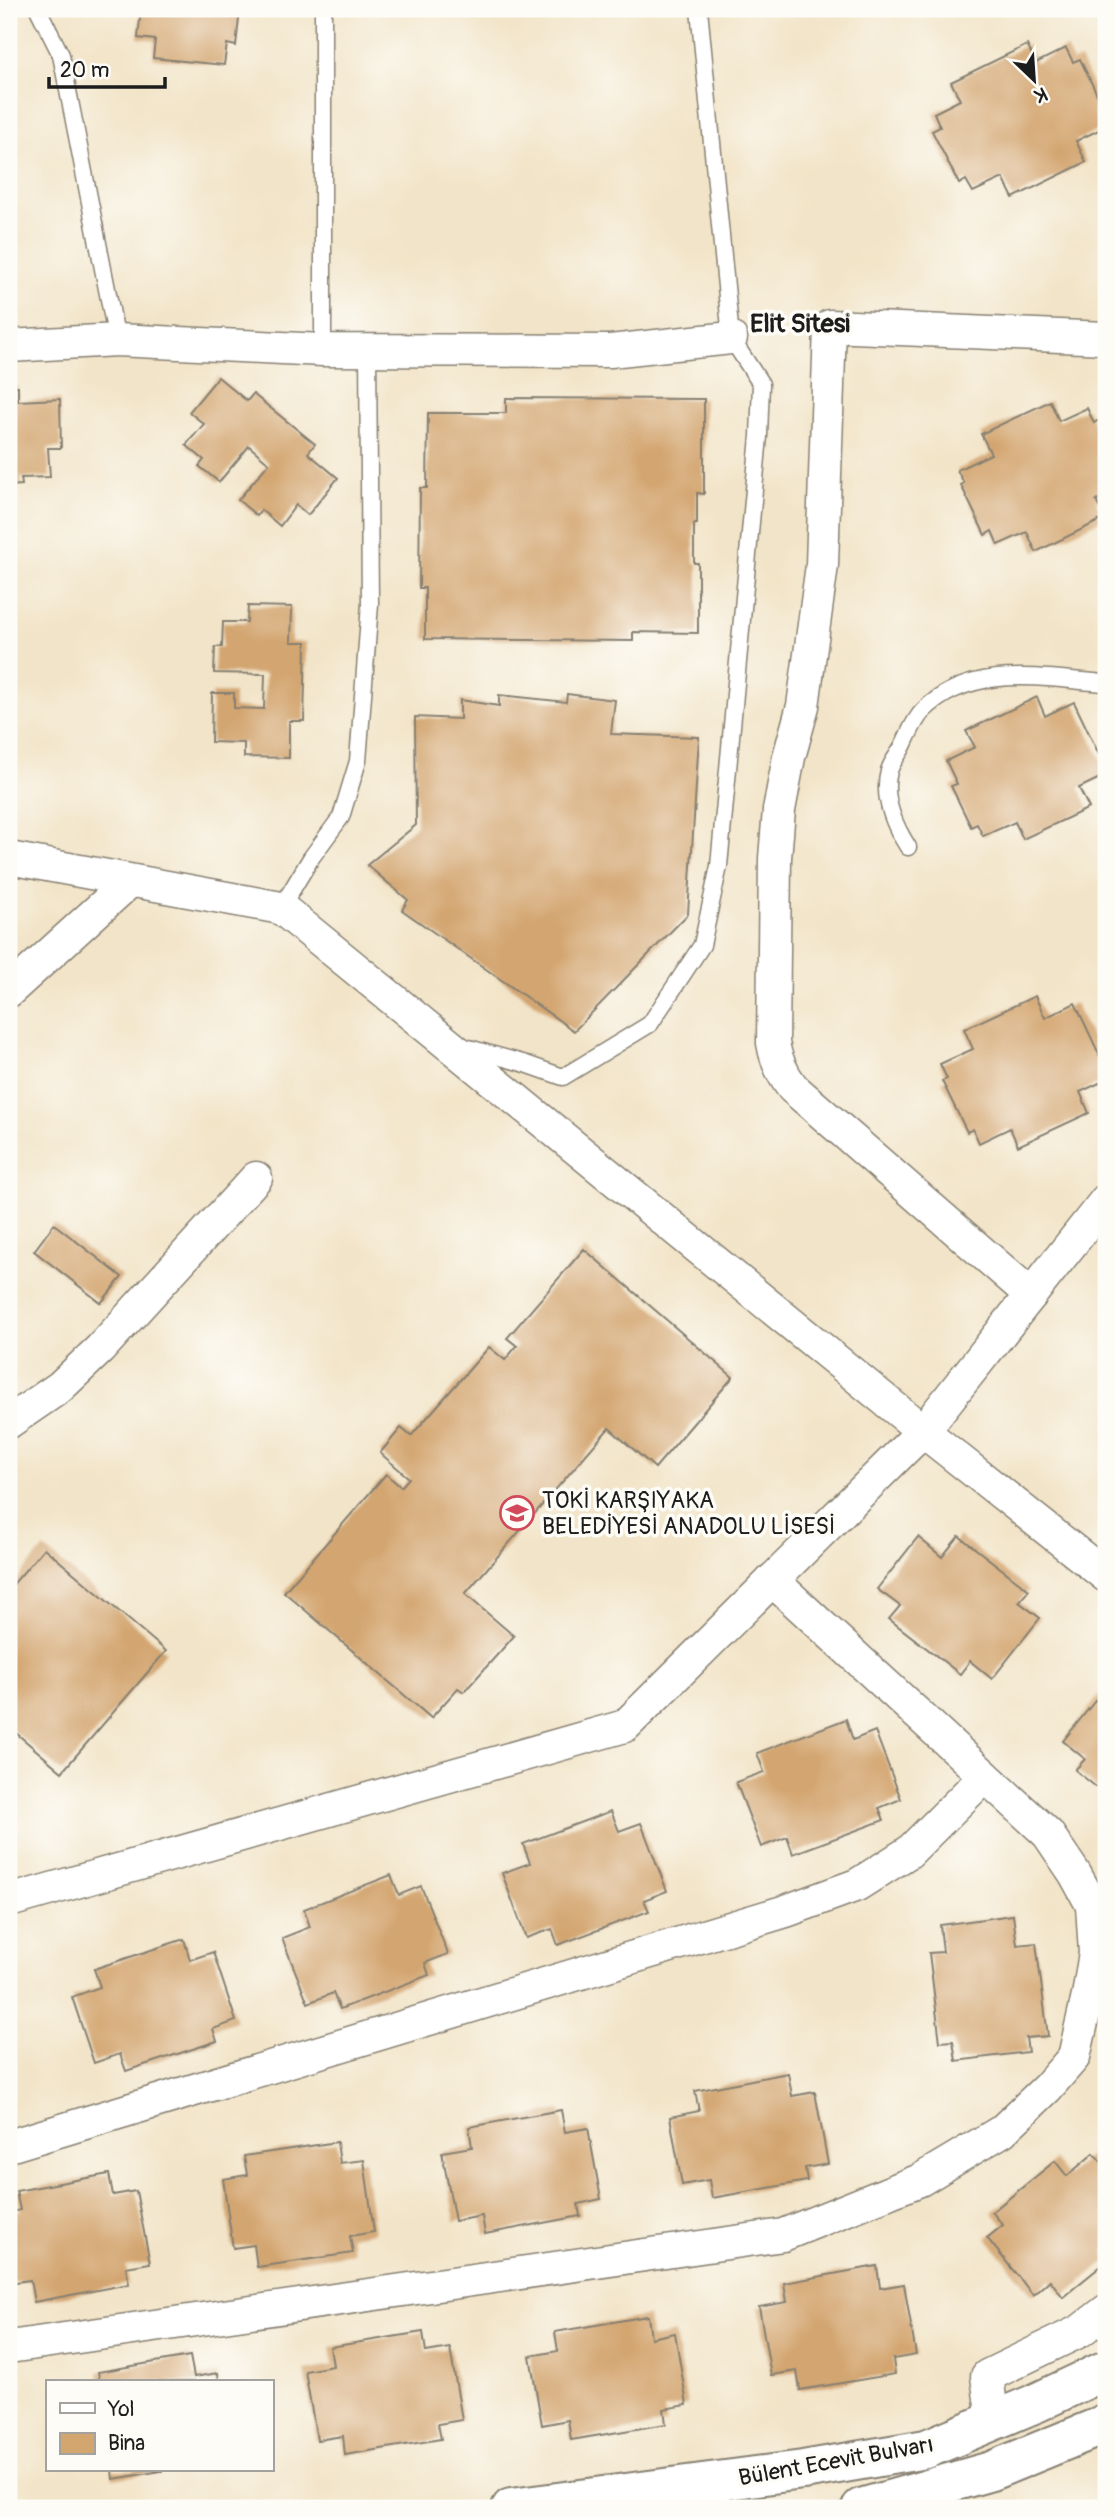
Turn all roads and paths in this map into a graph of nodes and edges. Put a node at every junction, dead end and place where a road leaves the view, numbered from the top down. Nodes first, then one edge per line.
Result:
1 (38, 9) edge
2 (323, 9) edge
3 (699, 9) edge
4 (731, 338) junction
5 (1106, 338) edge
6 (117, 340) junction
7 (9, 346) edge
8 (323, 350) junction
9 (368, 350) junction
10 (1106, 683) edge
11 (908, 847) dead end
12 (9, 858) edge
13 (131, 881) junction
14 (281, 908) junction
15 (9, 990) edge
16 (445, 1041) junction
17 (256, 1178) dead end
18 (1106, 1200) edge
19 (1031, 1295) junction
20 (9, 1422) edge
21 (923, 1430) junction
22 (1106, 1576) edge
23 (772, 1580) junction
24 (985, 1776) junction
25 (9, 1901) edge
26 (9, 2146) edge
27 (1106, 2311) edge
28 (9, 2347) edge
29 (1106, 2370) edge
30 (993, 2421) junction
31 (1106, 2424) edge
32 (913, 2502) edge
33 (584, 2504) edge
34 (511, 2508) edge
35 (861, 2508) edge

1 - 6 lane
2 - 8 lane
3 - 4 lane
4 - 9 street
4 - 16 lane
5 - 19 street
6 - 7 street
6 - 8 street
8 - 9 street
9 - 14 lane
10 - 11 lane
12 - 13 street
13 - 14 street
13 - 15 street
14 - 16 street
16 - 21 street
17 - 20 street
18 - 19 street
19 - 21 street
21 - 22 street
21 - 23 street
23 - 24 street
23 - 25 street
24 - 26 street
24 - 28 street
27 - 30 street
29 - 30 street, Bülent Ecevit Bulvarı
30 - 33 street, Bülent Ecevit Bulvarı
31 - 32 street, Bülent Ecevit Bulvarı
32 - 35 street, Bülent Ecevit Bulvarı
33 - 34 street, Bülent Ecevit Bulvarı

